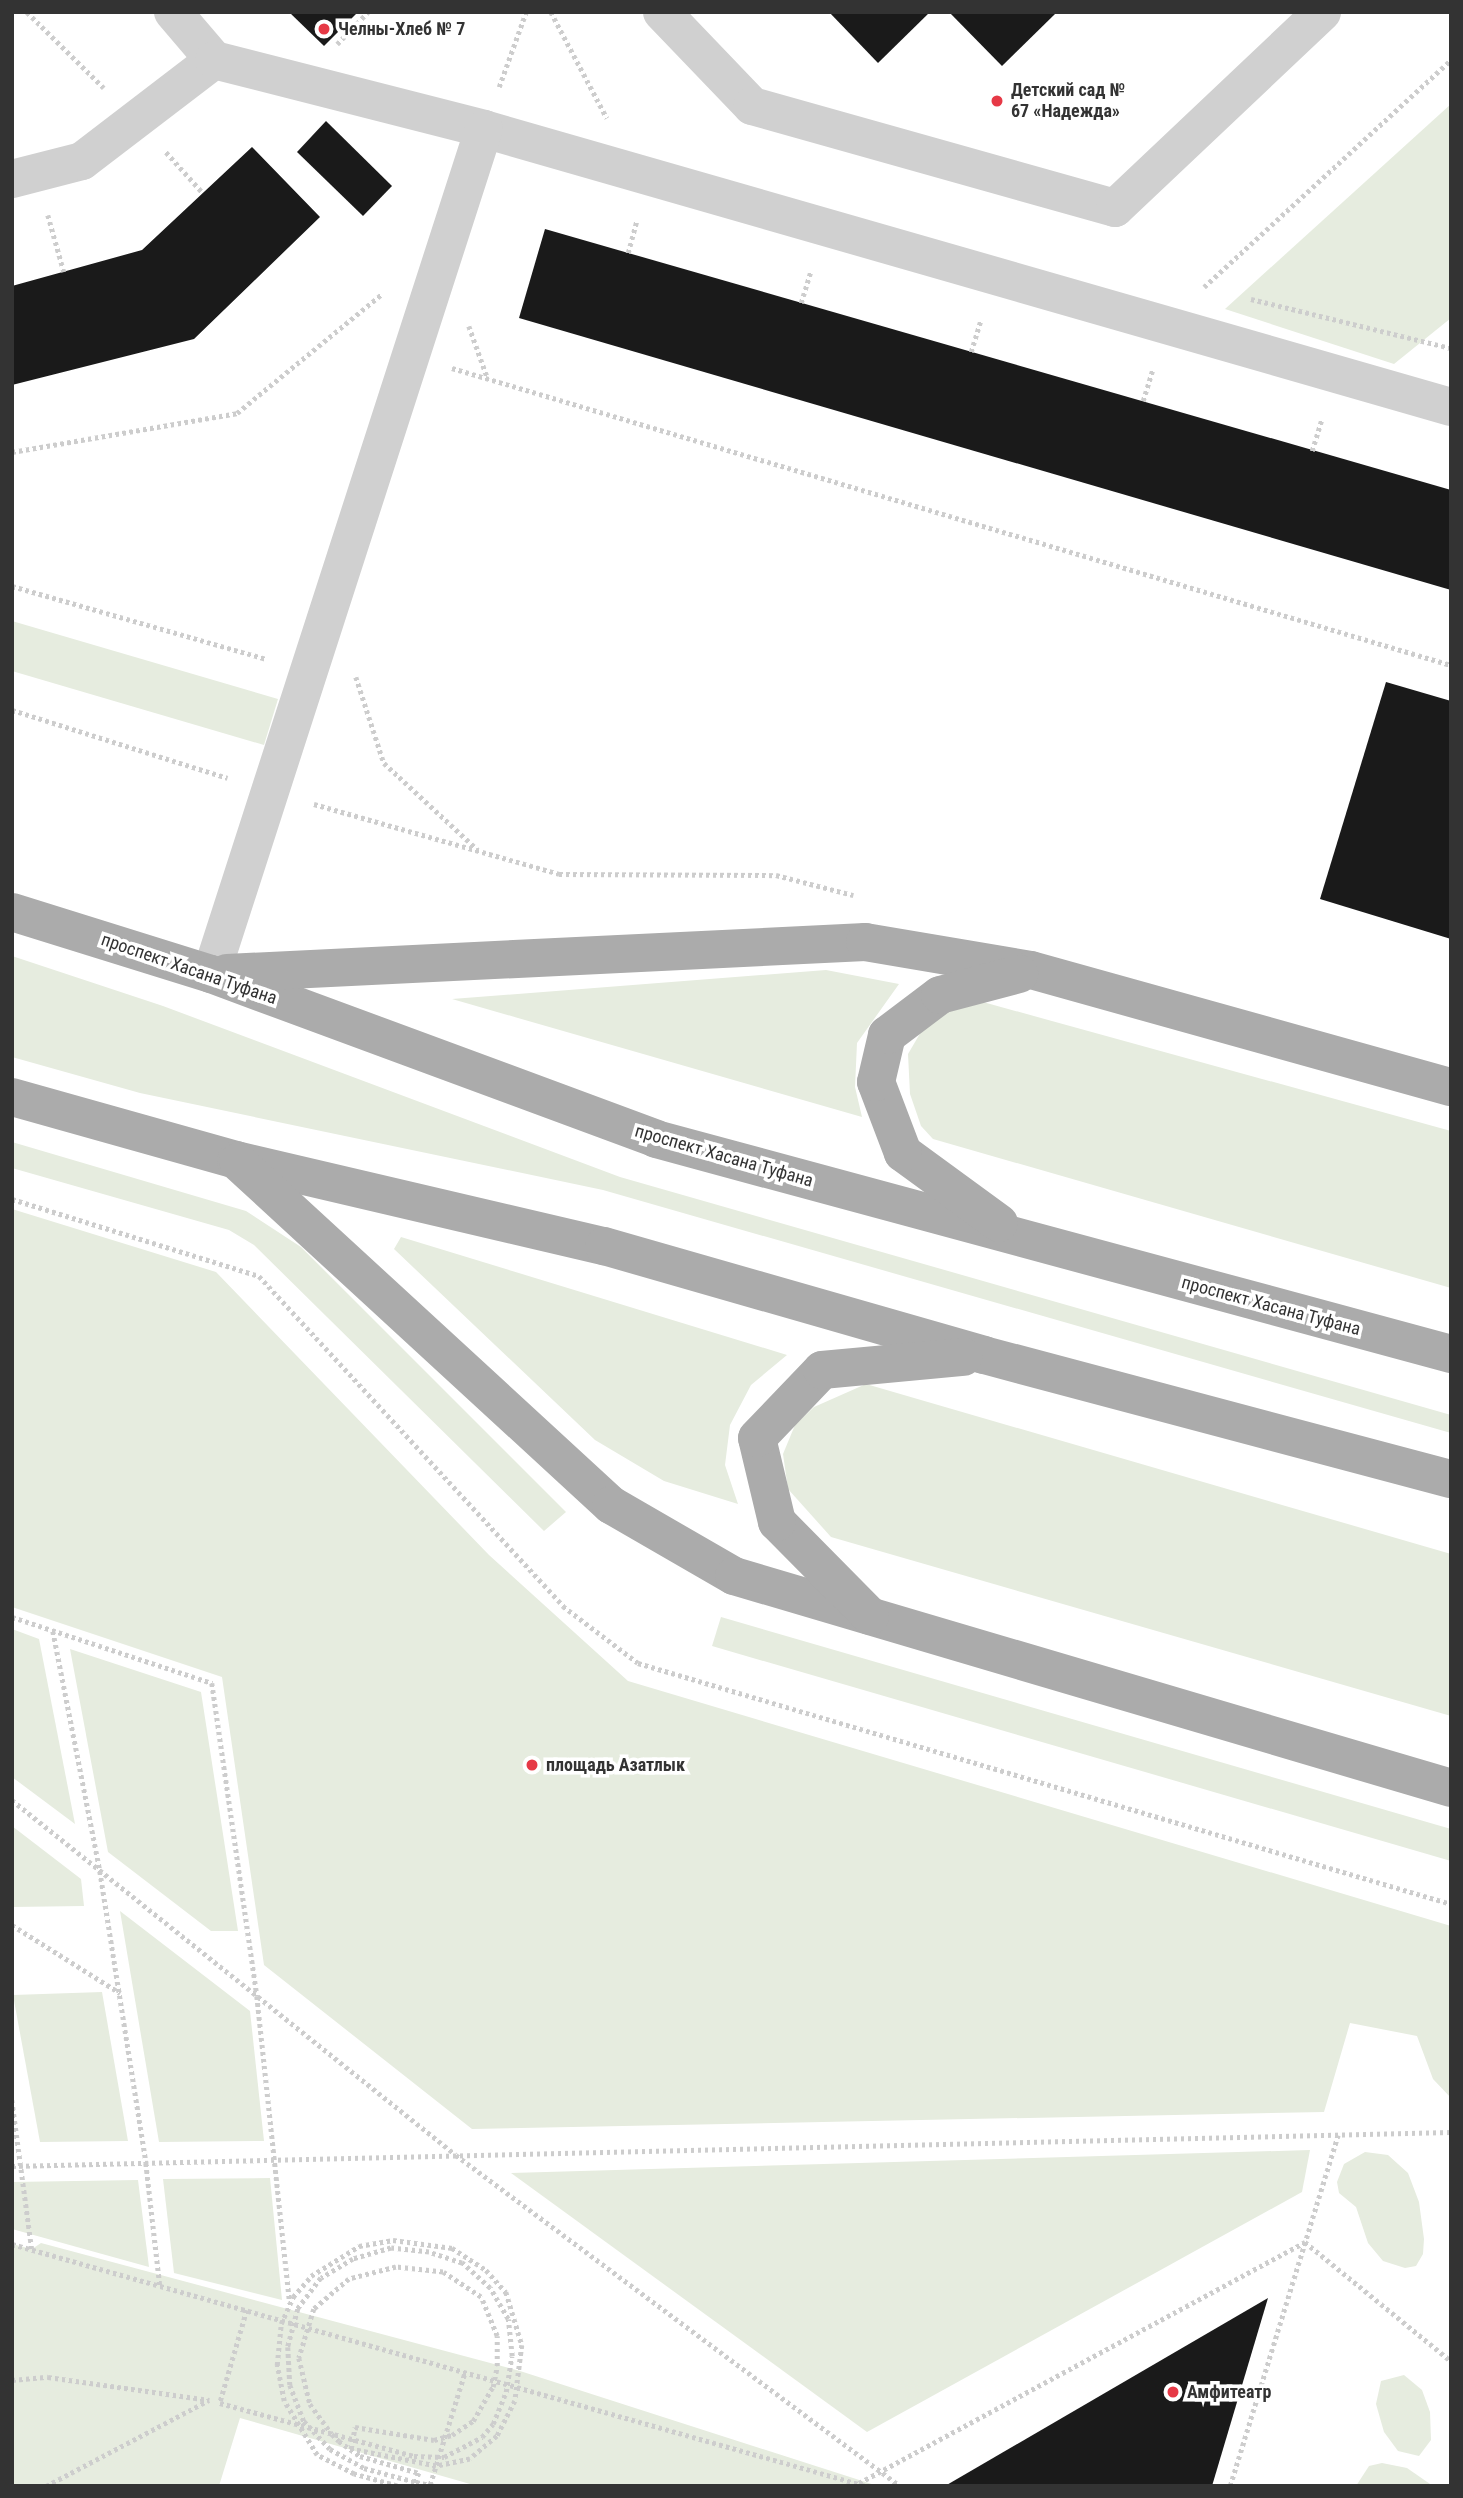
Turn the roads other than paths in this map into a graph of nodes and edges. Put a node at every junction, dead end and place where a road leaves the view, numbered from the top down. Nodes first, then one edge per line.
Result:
1 (173, 12) edge
2 (662, 12) edge
3 (1322, 12) edge
4 (214, 60) junction
5 (484, 129) junction
6 (24, 177) edge
7 (1451, 407) edge
8 (12, 912) edge
9 (1031, 970) junction
10 (211, 974) junction
11 (1451, 1087) edge
12 (12, 1097) edge
13 (236, 1160) junction
14 (1020, 1238) junction
15 (1451, 1354) edge
16 (984, 1355) junction
17 (1451, 1479) edge
18 (874, 1620) junction
19 (1451, 1788) edge

1 - 4 lane
2 - 3 lane
4 - 5 lane
4 - 6 lane
5 - 7 lane
5 - 10 lane
8 - 10 main road, проспект Хасана Туфана
9 - 10 main road
9 - 11 main road
9 - 14 main road
10 - 14 main road, проспект Хасана Туфана
12 - 13 main road
13 - 16 main road
13 - 18 main road
14 - 15 main road, проспект Хасана Туфана
16 - 17 main road
16 - 18 main road
18 - 19 main road

